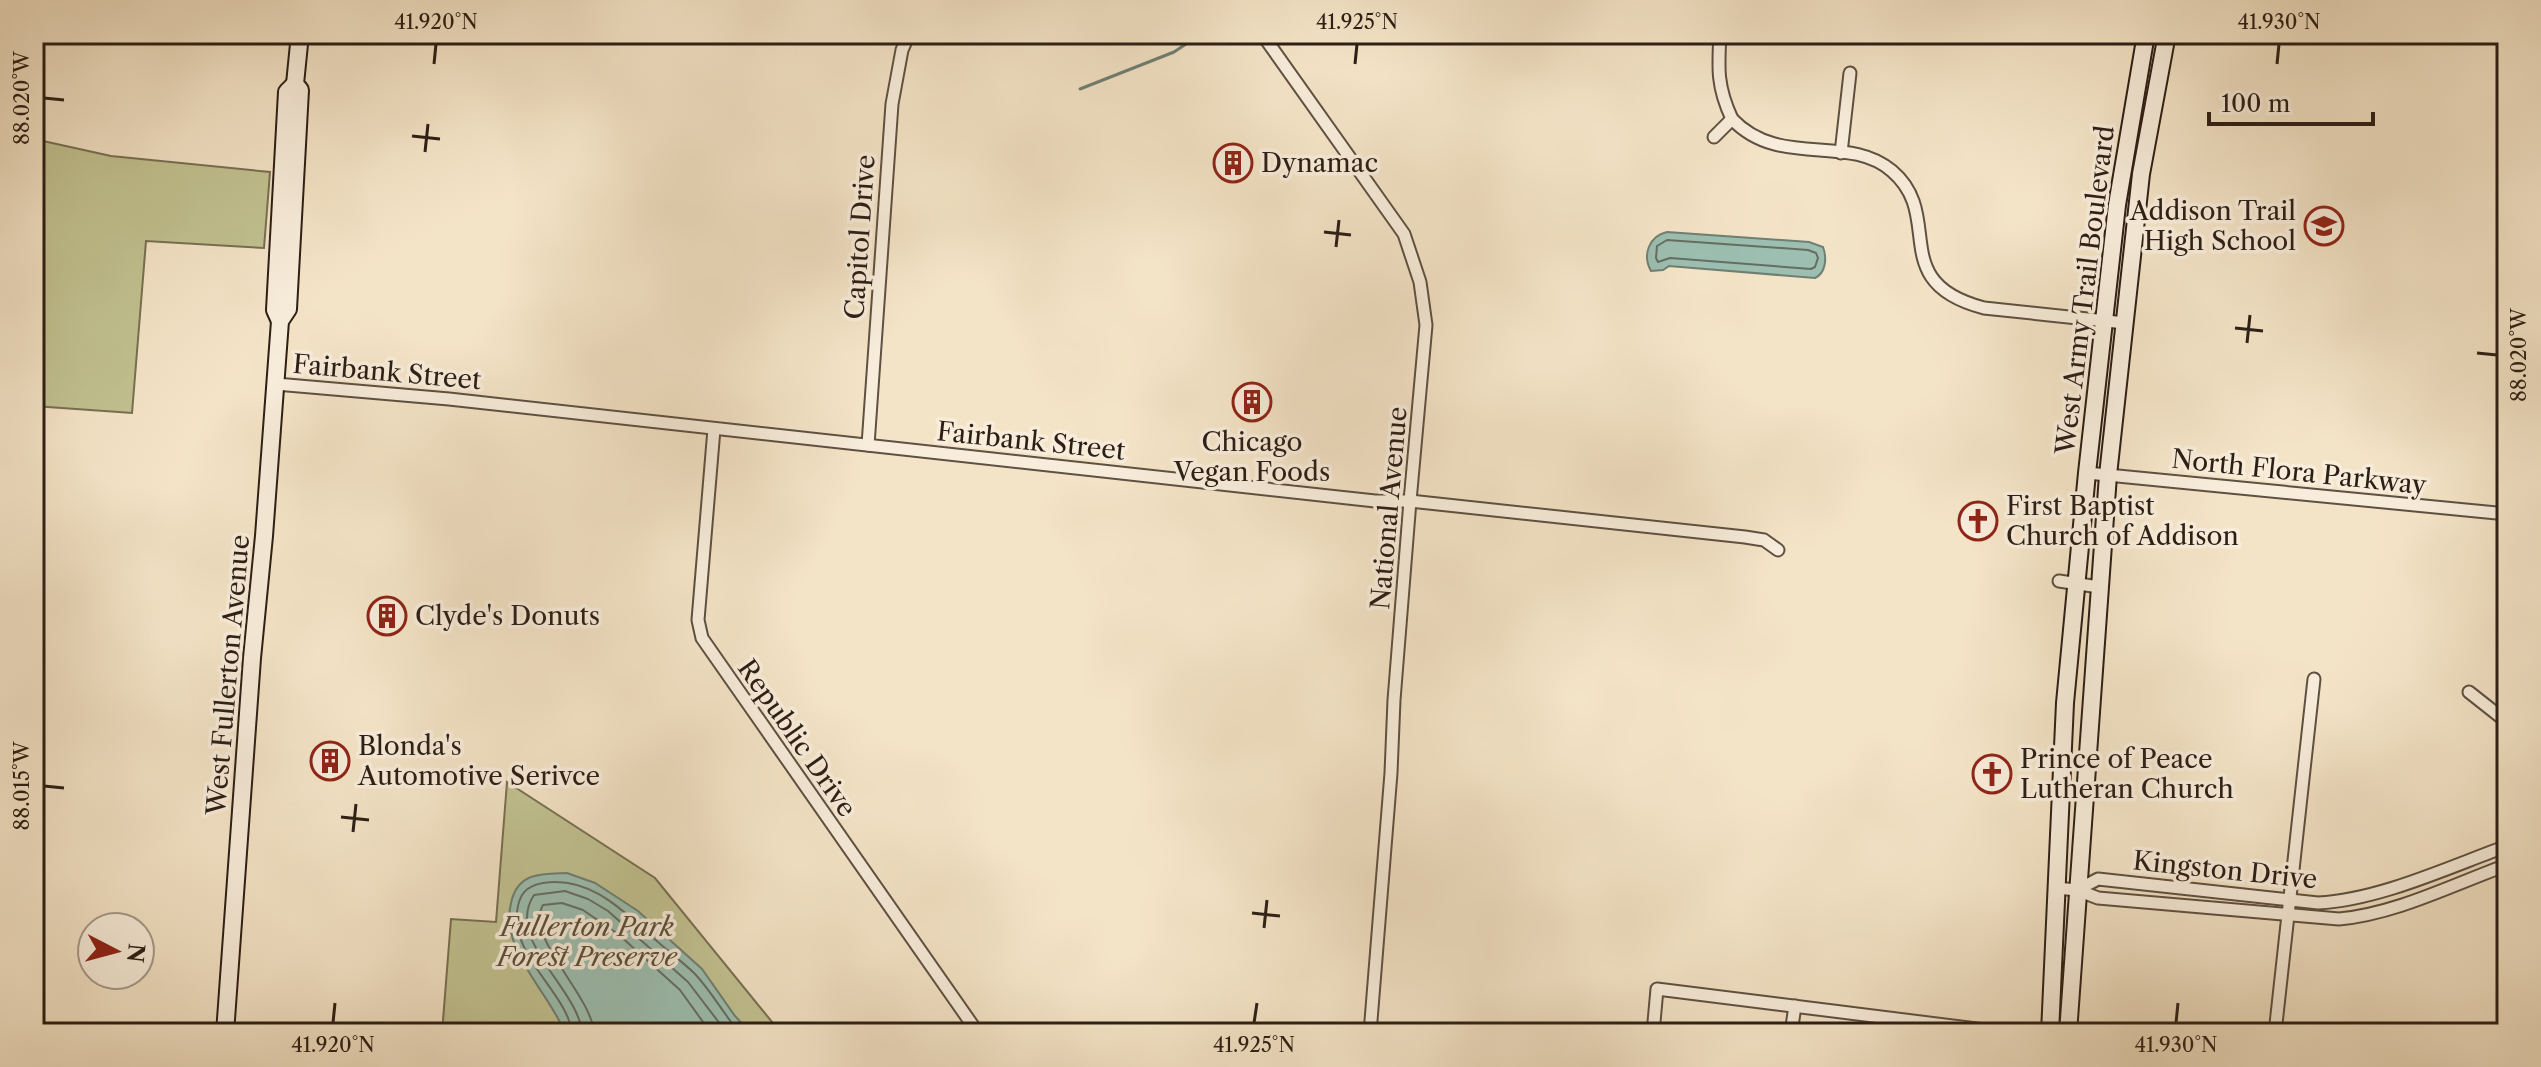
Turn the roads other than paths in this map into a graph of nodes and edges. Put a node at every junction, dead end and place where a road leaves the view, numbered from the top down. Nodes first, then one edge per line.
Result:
1 (300, 34) edge
2 (909, 34) edge
3 (1262, 34) edge
4 (1720, 34) edge
5 (2146, 34) edge
6 (2167, 34) edge
7 (1850, 73) dead end
8 (1732, 119) junction
9 (1714, 137) dead end
10 (1841, 153) junction
11 (2123, 170) junction
12 (2141, 174) junction
13 (2103, 320) junction
14 (2125, 323) junction
15 (276, 384) junction
16 (714, 429) junction
17 (868, 445) junction
18 (2087, 473) junction
19 (2108, 475) junction
20 (1410, 501) junction
21 (2507, 514) edge
22 (1778, 550) dead end
23 (2068, 582) junction
24 (2099, 587) junction
25 (2067, 679) junction
26 (2314, 679) dead end
27 (2092, 680) junction
28 (2469, 692) dead end
29 (2507, 722) edge
30 (2064, 726) junction
31 (2088, 728) junction
32 (2507, 782) edge
33 (2507, 808) edge
34 (2507, 846) edge
35 (2507, 865) edge
36 (2391, 887) junction
37 (2056, 888) junction
38 (2077, 890) junction
39 (2291, 899) junction
40 (2398, 905) junction
41 (2289, 915) junction
42 (1795, 1006) junction
43 (225, 1033) edge
44 (978, 1033) edge
45 (1370, 1033) edge
46 (1653, 1033) edge
47 (1791, 1033) edge
48 (2009, 1033) edge
49 (2050, 1033) edge
50 (2068, 1033) edge
51 (2275, 1033) edge

1 - 15 main road, West Fullerton Avenue
2 - 17 street, Capitol Drive
3 - 20 street, National Avenue
4 - 8 street
5 - 11 main road, West Army Trail Boulevard
6 - 12 main road, West Army Trail Boulevard
7 - 10 street
8 - 9 street
8 - 10 street
10 - 13 street
11 - 12 main road
11 - 13 main road, West Army Trail Boulevard
12 - 14 main road, West Army Trail Boulevard
13 - 14 street
13 - 18 main road, West Army Trail Boulevard
14 - 19 main road, West Army Trail Boulevard
15 - 16 street, Fairbank Street
15 - 43 main road, West Fullerton Avenue
16 - 17 street, Fairbank Street
16 - 44 street, Republic Drive
17 - 20 street, Fairbank Street
18 - 19 street, North Flora Parkway
18 - 23 main road, West Army Trail Boulevard
19 - 21 street, North Flora Parkway
19 - 24 main road, West Army Trail Boulevard
20 - 22 street, Fairbank Street
20 - 45 street, National Avenue
23 - 24 street
23 - 25 main road, West Army Trail Boulevard
24 - 27 main road, West Army Trail Boulevard
25 - 27 main road
25 - 30 main road, West Army Trail Boulevard
26 - 39 street
27 - 31 main road, West Army Trail Boulevard
28 - 29 street
30 - 31 main road
30 - 37 main road, West Army Trail Boulevard
31 - 38 main road, West Army Trail Boulevard
32 - 33 street
34 - 36 street, Kingston Drive
35 - 40 street, Kingston Drive
36 - 39 street, Kingston Drive
36 - 40 street
37 - 38 street, Kingston Drive
37 - 49 main road, West Army Trail Boulevard
38 - 39 street, Kingston Drive
38 - 41 street, Kingston Drive
38 - 50 main road, West Army Trail Boulevard
39 - 41 street
40 - 41 street, Kingston Drive
41 - 51 street
42 - 46 street
42 - 47 street
42 - 48 street

